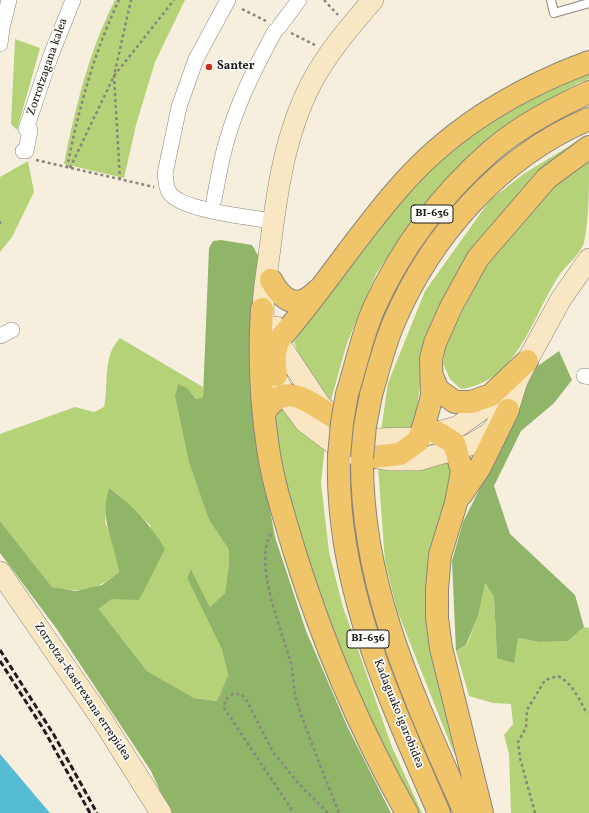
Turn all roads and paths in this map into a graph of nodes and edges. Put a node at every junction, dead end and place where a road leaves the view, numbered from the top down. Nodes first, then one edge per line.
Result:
1 (9, 0) edge
2 (73, 0) edge
3 (119, 0) edge
4 (132, 0) edge
5 (174, 0) edge
6 (228, 0) edge
7 (299, 0) edge
8 (324, 0) edge
9 (372, 0) edge
10 (551, 0) edge
11 (589, 3) edge
12 (340, 16) dead end
13 (0, 44) edge
14 (589, 62) edge
15 (114, 76) junction
16 (589, 92) edge
17 (589, 119) edge
18 (589, 147) edge
19 (26, 155) joint
20 (68, 168) junction
21 (120, 180) junction
22 (149, 186) dead end
23 (214, 200) dead end
24 (0, 221) edge
25 (274, 221) junction
26 (0, 225) edge
27 (589, 259) edge
28 (269, 275) junction
29 (319, 290) junction
30 (262, 310) junction
31 (279, 340) junction
32 (528, 361) junction
33 (276, 375) junction
34 (432, 376) junction
35 (517, 381) junction
36 (285, 396) junction
37 (508, 410) junction
38 (264, 413) junction
39 (335, 418) junction
40 (428, 434) junction
41 (457, 450) junction
42 (367, 458) junction
43 (456, 502) junction
44 (285, 519) junction
45 (0, 572) edge
46 (589, 712) edge
47 (292, 810) dead end
48 (161, 813) edge
49 (328, 813) edge
50 (339, 813) edge
51 (407, 813) edge
52 (439, 813) edge
53 (465, 813) edge
54 (482, 813) edge
55 (535, 813) edge

1 - 13 street
2 - 19 street, Zorrotzagana kalea
3 - 20 path
4 - 15 path
5 - 15 path
6 - 25 street
7 - 23 street
8 - 12 path
9 - 25 street
10 - 11 lane
14 - 29 highway
15 - 20 path
15 - 21 path
16 - 52 highway, Kadaguako igarobidea / BI-636, bridge
17 - 42 highway, Kadaguako igarobidea / BI-636, bridge
18 - 34 highway
19 - 20 path
20 - 21 path
21 - 22 path
24 - 26 path
25 - 28 street
27 - 32 street
28 - 29 highway
28 - 30 street
28 - 31 street
29 - 31 highway
30 - 33 street
30 - 38 highway
31 - 33 highway
31 - 39 street
32 - 34 highway
32 - 35 street
33 - 36 street
34 - 40 highway
35 - 37 street
35 - 40 street
36 - 38 highway
36 - 39 highway
36 - 42 street
37 - 41 street
37 - 43 highway
38 - 44 highway
39 - 40 street
40 - 41 highway
40 - 42 highway
41 - 42 street
41 - 43 highway
42 - 53 highway, Kadaguako igarobidea / BI-636
43 - 54 highway
44 - 50 path
44 - 51 highway
45 - 48 street, Zorrotza-Kastrexana errepidea
46 - 55 path
47 - 49 path

